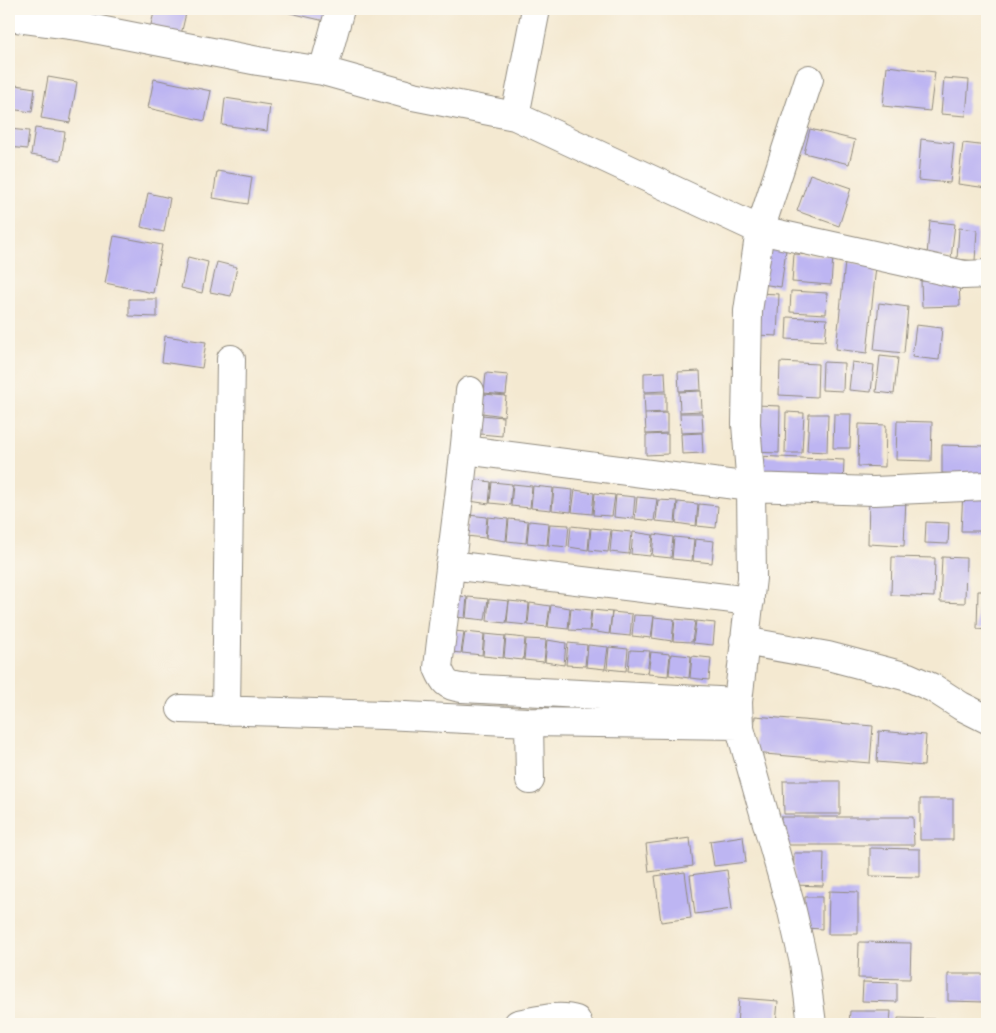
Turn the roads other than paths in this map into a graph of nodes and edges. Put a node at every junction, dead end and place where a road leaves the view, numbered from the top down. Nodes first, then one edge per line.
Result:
1 (340, 9) edge
2 (536, 9) edge
3 (9, 17) edge
4 (80, 18) edge
5 (323, 72) junction
6 (809, 79) dead end
7 (515, 116) junction
8 (760, 230) junction
9 (987, 274) edge
10 (231, 359) dead end
11 (470, 391) dead end
12 (465, 450) junction
13 (751, 486) junction
14 (987, 486) edge
15 (450, 565) junction
16 (750, 601) junction
17 (744, 641) junction
18 (181, 709) dead end
19 (226, 711) junction
20 (739, 713) junction
21 (987, 719) edge
22 (530, 722) junction
23 (530, 780) dead end
24 (518, 1024) edge
25 (578, 1024) edge
26 (812, 1024) edge

1 - 5 street
2 - 7 street
3 - 4 street
4 - 5 street
5 - 7 street
6 - 8 street
7 - 8 street
8 - 9 street
8 - 13 street
10 - 19 street
11 - 12 street
12 - 13 street
12 - 15 street
13 - 14 street
13 - 16 street
15 - 16 street
15 - 20 street
16 - 17 street
17 - 20 street
17 - 21 street
18 - 19 street
19 - 22 street
20 - 22 street
20 - 26 street
22 - 23 street
24 - 25 street

